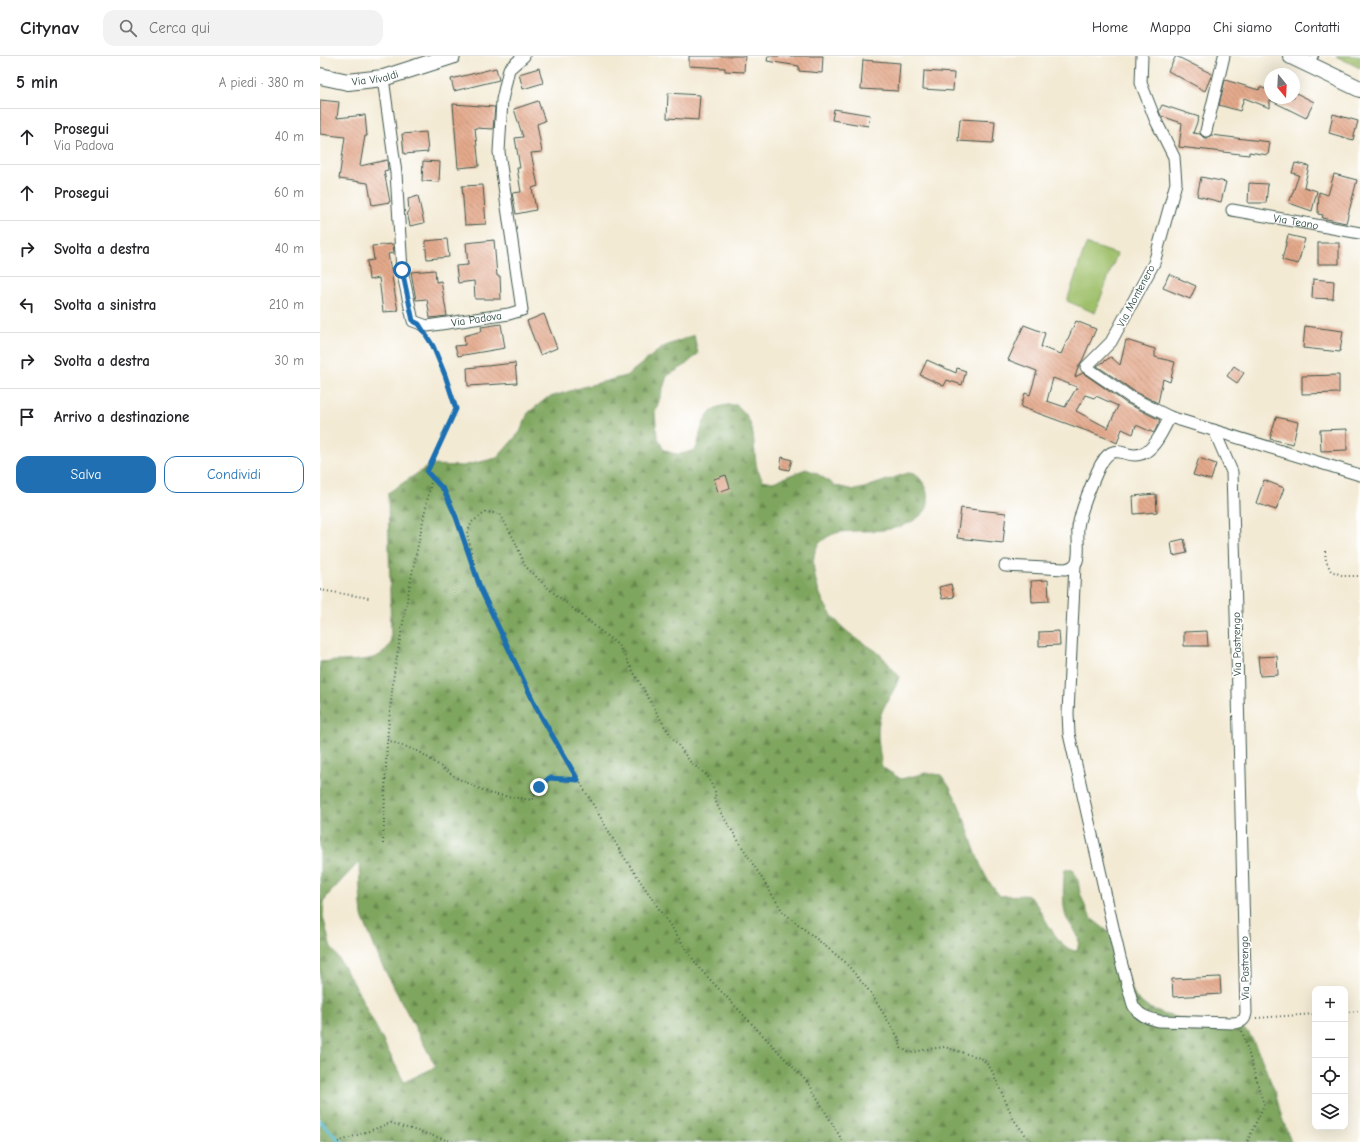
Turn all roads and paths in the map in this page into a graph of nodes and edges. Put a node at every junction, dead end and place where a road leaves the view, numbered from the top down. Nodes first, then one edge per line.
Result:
1 (452, 56) edge
2 (524, 56) edge
3 (1142, 56) edge
4 (1224, 56) edge
5 (1291, 56) edge
6 (1312, 60) edge
7 (320, 76) edge
8 (383, 78) junction
9 (1360, 89) edge
10 (1206, 131) dead end
11 (1232, 210) dead end
12 (1360, 234) edge
13 (419, 324) junction
14 (1170, 417) junction
15 (1214, 430) junction
16 (1360, 475) edge
17 (432, 477) junction
18 (1325, 551) dead end
19 (1074, 565) junction
20 (1005, 566) dead end
21 (475, 573) junction
22 (1360, 576) edge
23 (320, 590) edge
24 (369, 598) dead end
25 (387, 740) junction
26 (578, 780) junction
27 (383, 844) dead end
28 (1360, 1011) edge
29 (1348, 1012) edge
30 (1312, 1014) edge
31 (1245, 1016) junction
32 (338, 1142) edge
33 (453, 1142) edge
34 (843, 1142) edge
35 (1031, 1142) edge
36 (1247, 1142) edge

1 - 8 street, Via Vivaldi
2 - 13 street, Via Padova
3 - 14 street, Via Montenero
4 - 10 street
5 - 6 street
6 - 9 street
7 - 8 street, Via Vivaldi
8 - 13 street
11 - 12 street, Via Teano
13 - 17 path
14 - 15 street, Via Montenero
14 - 19 street
15 - 16 street
15 - 31 street, Via Pastrengo
17 - 21 path
17 - 25 path
18 - 22 path
19 - 20 street
19 - 31 street
21 - 26 path
21 - 35 path
23 - 24 path
25 - 26 path
25 - 27 path
26 - 34 path
28 - 29 path
30 - 31 path
31 - 36 path
32 - 33 path

